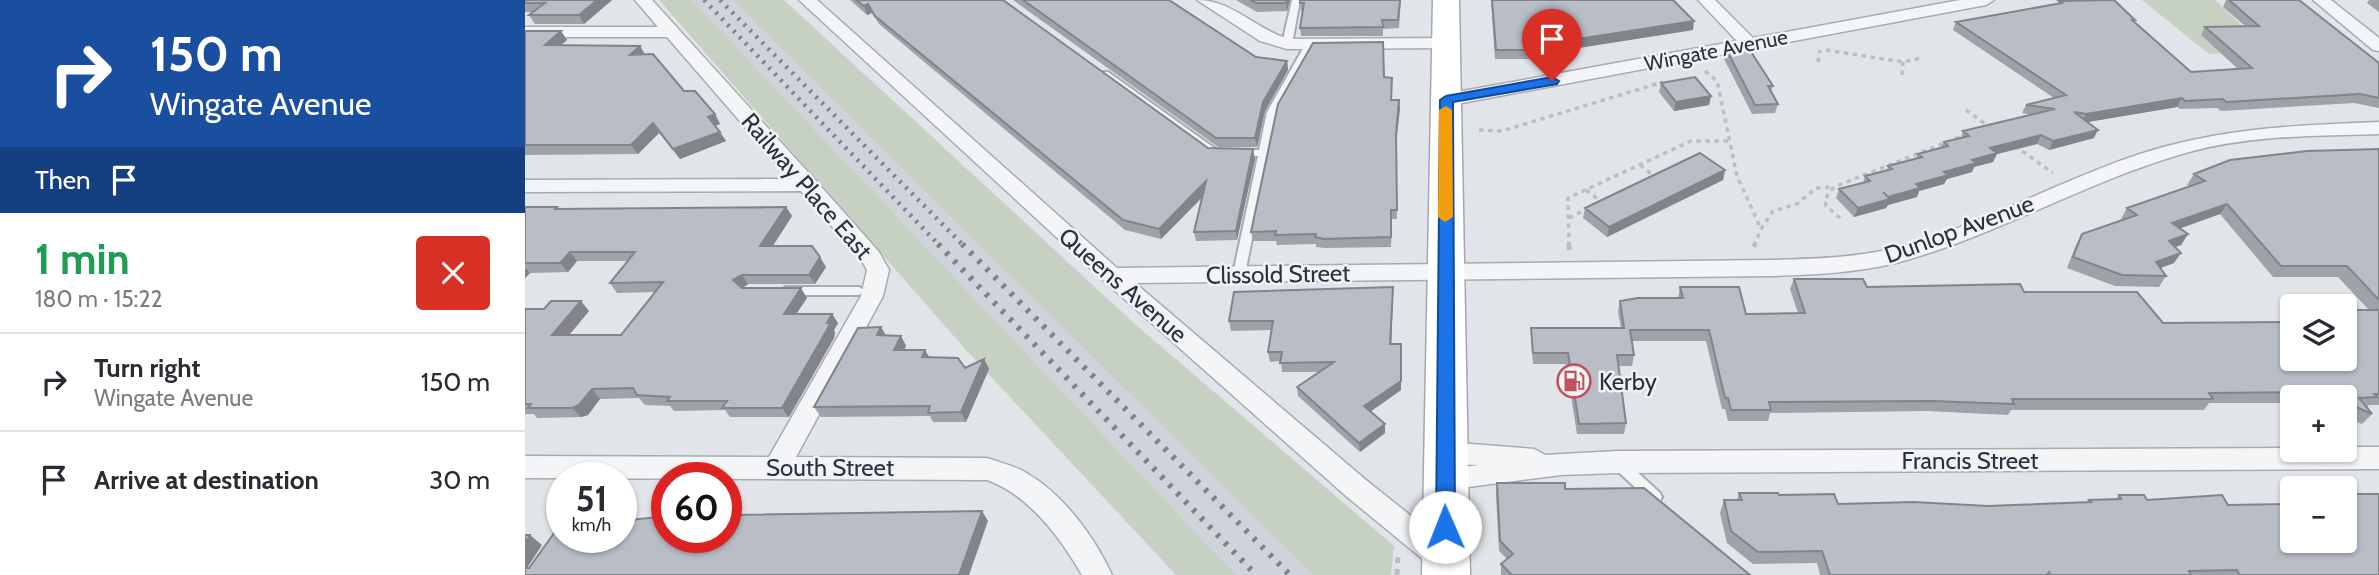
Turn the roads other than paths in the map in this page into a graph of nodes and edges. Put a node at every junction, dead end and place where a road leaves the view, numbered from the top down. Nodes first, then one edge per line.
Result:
1 (643, 0) edge
2 (807, 0) edge
3 (1205, 0) edge
4 (1296, 0) edge
5 (1446, 0) edge
6 (1706, 0) edge
7 (1986, 0) edge
8 (2321, 0) edge
9 (525, 32) edge
10 (671, 32) junction
11 (1446, 43) junction
12 (1287, 44) junction
13 (1749, 44) junction
14 (1310, 45) junction
15 (2379, 46) edge
16 (1092, 64) edge
17 (1446, 100) junction
18 (2379, 128) edge
19 (1261, 153) junction
20 (809, 185) junction
21 (525, 186) edge
22 (1445, 272) junction
23 (1238, 274) junction
24 (1112, 276) junction
25 (859, 290) dead end
26 (776, 291) edge
27 (2379, 458) edge
28 (1617, 462) junction
29 (1445, 466) junction
30 (525, 467) edge
31 (777, 467) junction
32 (546, 468) edge
33 (637, 471) edge
34 (1669, 509) edge
35 (1446, 568) edge
36 (1097, 575) edge

1 - 10 street, Railway Place East
2 - 24 street, Queens Avenue
3 - 12 street
4 - 12 lane
5 - 11 main road
6 - 13 street
7 - 13 street, Wingate Avenue
8 - 15 street
9 - 10 street
10 - 20 street, Railway Place East
11 - 14 street
11 - 17 main road
12 - 14 street
13 - 17 street, Wingate Avenue
14 - 19 lane
16 - 19 lane
17 - 22 main road
18 - 22 street, Dunlop Avenue
19 - 23 lane
20 - 21 street
20 - 31 street, Railway Place East
22 - 23 street, Clissold Street
22 - 29 main road
23 - 24 street, Clissold Street
24 - 35 street, Queens Avenue
25 - 26 lane
27 - 28 street, Francis Street
28 - 29 street, Francis Street
28 - 34 lane
29 - 35 main road
30 - 32 street, South Street
31 - 33 street, South Street
31 - 36 street, South Street

